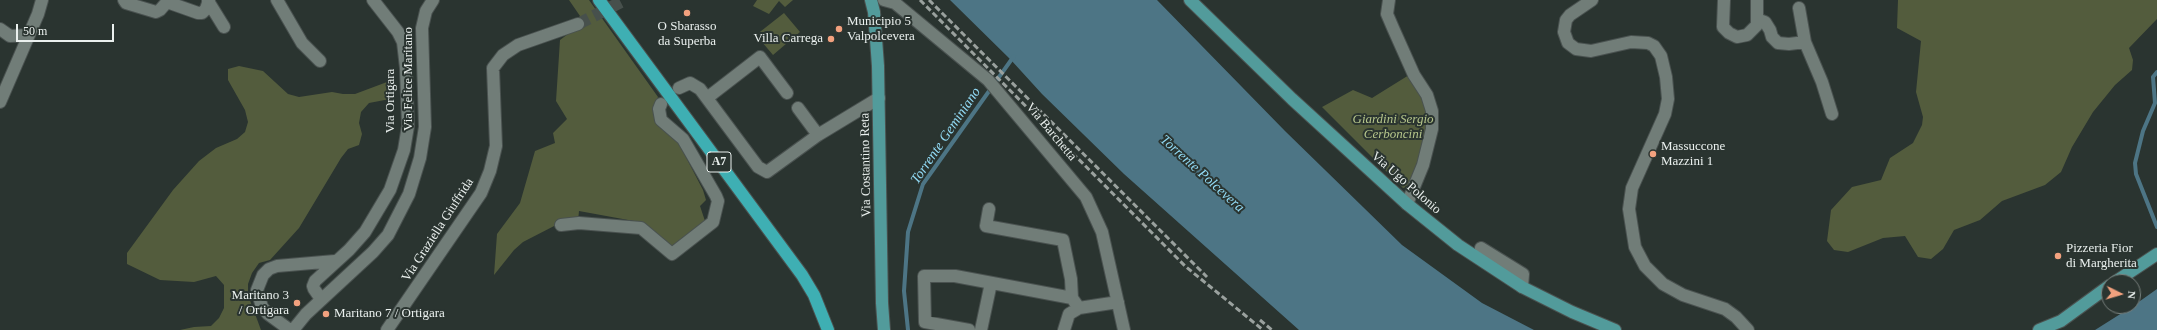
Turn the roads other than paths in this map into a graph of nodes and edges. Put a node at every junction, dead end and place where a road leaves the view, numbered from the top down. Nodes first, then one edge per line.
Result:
1 (42, 0) edge
2 (124, 0) edge
3 (277, 0) edge
4 (373, 0) edge
5 (433, 0) edge
6 (599, 0) edge
7 (871, 0) edge
8 (884, 0) edge
9 (1190, 0) edge
10 (1389, 0) edge
11 (1592, 0) edge
12 (1724, 0) edge
13 (1757, 0) edge
14 (208, 1) edge
15 (1799, 8) dead end
16 (1758, 19) junction
17 (578, 24) tunnel mouth
18 (224, 27) dead end
19 (0, 29) edge
20 (29, 34) junction
21 (1805, 42) junction
22 (320, 61) dead end
23 (679, 88) dead end
24 (787, 93) dead end
25 (707, 98) junction
26 (879, 98) junction
27 (0, 102) edge
28 (661, 104) dead end
29 (798, 108) dead end
30 (1832, 114) dead end
31 (818, 135) junction
32 (1407, 204) junction
33 (989, 209) dead end
34 (561, 225) dead end
35 (1481, 248) dead end
36 (2157, 254) edge
37 (335, 261) junction
38 (2127, 274) edge
39 (991, 283) junction
40 (1522, 287) junction
41 (2101, 292) edge
42 (321, 300) junction
43 (1118, 302) junction
44 (1076, 303) junction
45 (291, 330) edge
46 (387, 330) edge
47 (828, 330) edge
48 (884, 330) edge
49 (969, 330) edge
50 (981, 330) edge
51 (1064, 330) edge
52 (1124, 330) edge
53 (1615, 330) edge
54 (1748, 330) edge
55 (2039, 330) edge

1 - 20 street
2 - 14 street
3 - 22 street
4 - 37 street, Via Ortigara
5 - 42 street, Via Felice Maritano
6 - 47 highway, A7
7 - 26 main road, Via Costantino Reta
8 - 43 street, Via Barchetta
9 - 32 main road, Via Ugo Polonio
10 - 32 street
11 - 54 street
12 - 16 street
13 - 16 street
14 - 18 street
15 - 21 street
16 - 21 street
17 - 46 street, Via Graziella Giuffrida
19 - 20 street
20 - 27 street
21 - 30 street
23 - 25 street
24 - 25 street
25 - 31 street
26 - 31 street
26 - 48 main road, Via Costantino Reta
28 - 34 street
29 - 31 street
32 - 40 main road, Via Ugo Polonio
33 - 44 street
35 - 40 street
36 - 38 main road
37 - 42 street, Via Ortigara
37 - 45 street
39 - 44 street
39 - 49 street
39 - 50 street
40 - 53 main road, Via Ugo Polonio
41 - 55 main road
42 - 45 street, Via Felice Maritano
43 - 44 street
43 - 52 street, Via Barchetta
44 - 51 street

